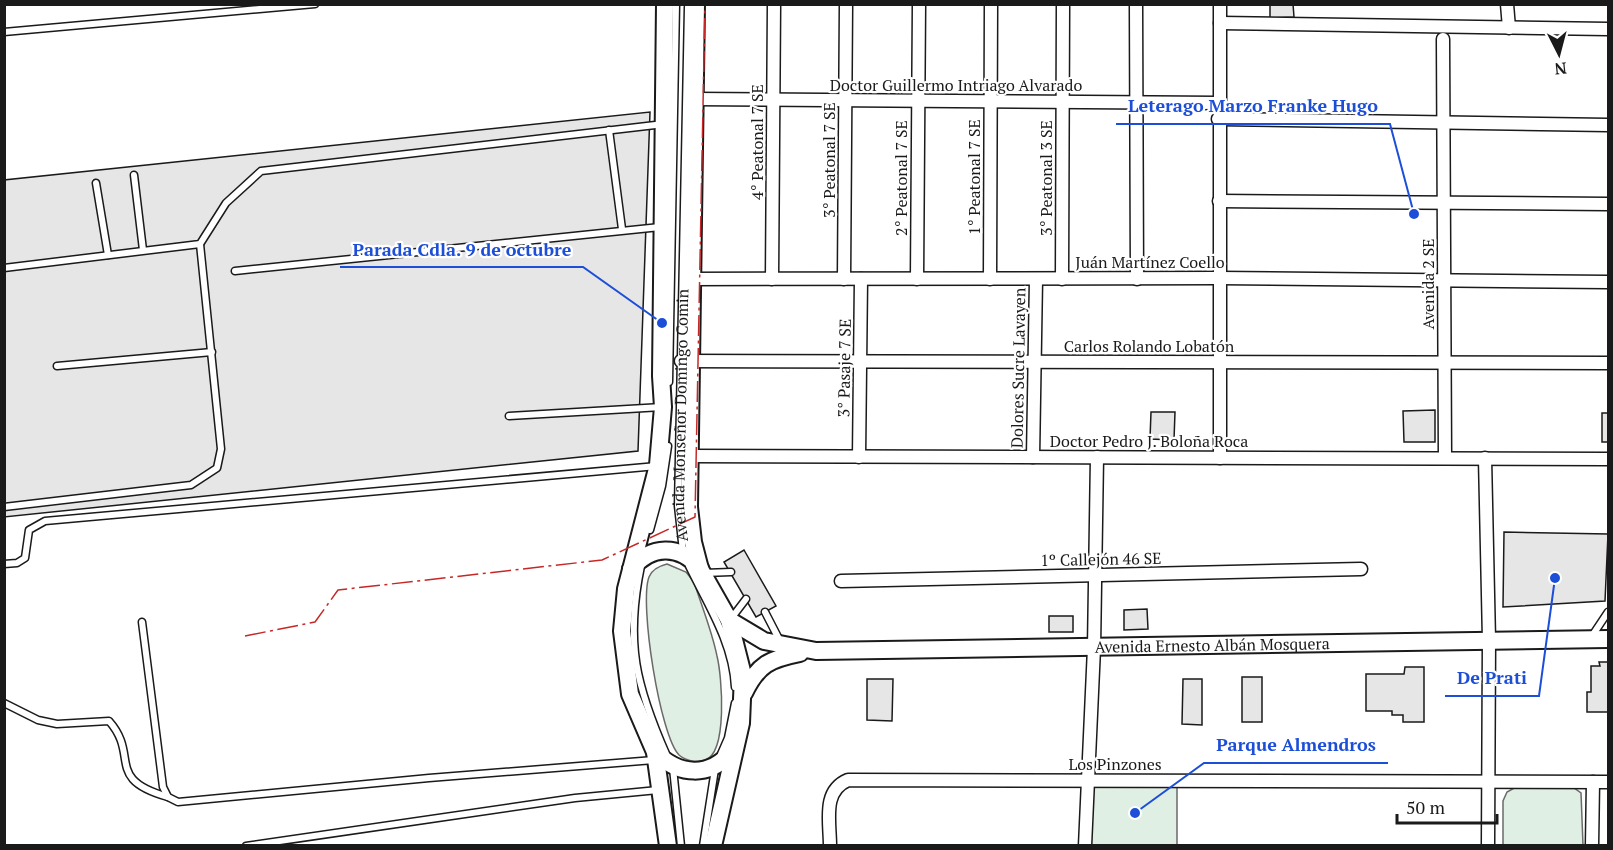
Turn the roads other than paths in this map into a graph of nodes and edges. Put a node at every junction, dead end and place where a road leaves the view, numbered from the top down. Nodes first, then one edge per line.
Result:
1 (315, 4) edge
2 (665, 4) edge
3 (676, 4) edge
4 (688, 4) edge
5 (696, 4) edge
6 (774, 4) edge
7 (846, 4) edge
8 (919, 4) edge
9 (991, 4) edge
10 (1063, 4) edge
11 (1136, 4) edge
12 (1220, 4) edge
13 (1507, 4) edge
14 (1220, 23) junction
15 (1509, 28) junction
16 (1608, 29) edge
17 (4, 32) edge
18 (1443, 39) dead end
19 (694, 99) junction
20 (774, 100) junction
21 (846, 100) junction
22 (918, 101) junction
23 (991, 102) junction
24 (1063, 102) junction
25 (1136, 103) junction
26 (1218, 104) junction
27 (1218, 120) junction
28 (1444, 123) junction
29 (664, 124) junction
30 (1608, 124) edge
31 (609, 130) junction
32 (134, 175) dead end
33 (96, 183) dead end
34 (1219, 201) junction
35 (1444, 203) junction
36 (1608, 204) edge
37 (663, 226) junction
38 (622, 229) junction
39 (200, 244) junction
40 (143, 250) junction
41 (108, 255) junction
42 (4, 268) edge
43 (235, 272) dead end
44 (1219, 278) junction
45 (692, 279) junction
46 (772, 279) junction
47 (844, 279) junction
48 (861, 279) junction
49 (917, 279) junction
50 (990, 279) junction
51 (1036, 279) junction
52 (1062, 279) junction
53 (1137, 279) junction
54 (1444, 281) junction
55 (1608, 282) edge
56 (212, 352) junction
57 (685, 361) junction
58 (860, 362) junction
59 (1035, 362) junction
60 (1220, 363) junction
61 (1445, 363) junction
62 (1608, 363) edge
63 (57, 366) dead end
64 (663, 407) junction
65 (509, 416) dead end
66 (689, 456) junction
67 (859, 457) junction
68 (1033, 457) junction
69 (1097, 457) junction
70 (1220, 458) junction
71 (1445, 458) junction
72 (1485, 458) junction
73 (1608, 459) edge
74 (658, 465) junction
75 (4, 507) edge
76 (683, 553) junction
77 (637, 563) junction
78 (4, 564) edge
79 (1361, 569) dead end
80 (701, 571) junction
81 (731, 572) dead end
82 (1095, 576) junction
83 (842, 581) dead end
84 (746, 599) dead end
85 (765, 612) dead end
86 (1608, 612) edge
87 (729, 620) junction
88 (142, 622) dead end
89 (1489, 639) junction
90 (1590, 639) junction
91 (1608, 639) edge
92 (783, 647) junction
93 (1094, 648) junction
94 (816, 651) junction
95 (744, 693) junction
96 (4, 703) edge
97 (732, 751) junction
98 (655, 756) junction
99 (716, 766) junction
100 (672, 767) junction
101 (1087, 780) junction
102 (1488, 782) junction
103 (1593, 782) junction
104 (1608, 782) edge
105 (658, 790) junction
106 (168, 797) junction
107 (246, 846) edge
108 (668, 846) edge
109 (681, 846) edge
110 (703, 846) edge
111 (713, 846) edge
112 (830, 846) edge
113 (1085, 846) edge
114 (1488, 846) edge
115 (1592, 846) edge

1 - 17 lane
2 - 29 main road, Avenida Monseñor Domingo Comin
3 - 77 lane, Avenida Monseñor Domingo Comin
4 - 57 lane, Avenida Monseñor Domingo Comin
5 - 19 main road, Avenida Monseñor Domingo Comin
6 - 20 street, 4° Peatonal 7 SE
7 - 21 street, 3° Peatonal 7 SE
8 - 22 street, 2° Peatonal 7 SE
9 - 23 street, 1° Peatonal 7 SE
10 - 24 street, 3° Peatonal 3 SE
11 - 25 street
12 - 14 street
13 - 15 street
14 - 15 street
14 - 26 street
15 - 16 street
18 - 28 street, Avenida 2 SE
19 - 20 street, Doctor Guillermo Intriago Alvarado
19 - 45 main road, Avenida Monseñor Domingo Comin
20 - 21 street, Doctor Guillermo Intriago Alvarado
20 - 46 street, 4° Peatonal 7 SE
21 - 22 street, Doctor Guillermo Intriago Alvarado
21 - 47 street, 3° Peatonal 7 SE
22 - 23 street, Doctor Guillermo Intriago Alvarado
22 - 49 street, 2° Peatonal 7 SE
23 - 24 street, Doctor Guillermo Intriago Alvarado
23 - 50 street, 1° Peatonal 7 SE
24 - 25 street, Doctor Guillermo Intriago Alvarado
24 - 52 street, 3° Peatonal 3 SE
25 - 26 street, Doctor Guillermo Intriago Alvarado
25 - 53 street
26 - 27 street
27 - 28 street
27 - 34 street
28 - 30 street
28 - 35 street, Avenida 2 SE
29 - 31 lane
29 - 37 main road, Avenida Monseñor Domingo Comin
31 - 38 lane
31 - 39 lane
32 - 40 lane
33 - 41 lane
34 - 35 street
34 - 44 street
35 - 36 street
35 - 54 street, Avenida 2 SE
37 - 38 lane
37 - 64 main road, Avenida Monseñor Domingo Comin
38 - 43 lane
39 - 40 lane
39 - 56 lane
40 - 41 lane
41 - 42 lane
44 - 53 street, Juán Martínez Coello
44 - 54 street, Juán Martínez Coello
44 - 60 street
45 - 46 street, Juán Martínez Coello
45 - 57 main road, Avenida Monseñor Domingo Comin
46 - 47 street, Juán Martínez Coello
47 - 48 street, Juán Martínez Coello
48 - 49 street, Juán Martínez Coello
48 - 58 street, 3° Pasaje 7 SE
49 - 50 street, Juán Martínez Coello
50 - 51 street, Juán Martínez Coello
51 - 52 street, Juán Martínez Coello
51 - 59 street, Dolores Sucre Lavayen
52 - 53 street, Juán Martínez Coello
54 - 55 street, Juán Martínez Coello
54 - 61 street, Avenida 2 SE
56 - 63 lane
56 - 75 lane
57 - 58 street, Carlos Rolando Lobatón
57 - 66 main road, Avenida Monseñor Domingo Comin
57 - 76 lane, Avenida Monseñor Domingo Comin
58 - 59 street, Carlos Rolando Lobatón
58 - 67 street, 3° Pasaje 7 SE
59 - 60 street, Carlos Rolando Lobatón
59 - 68 street, Dolores Sucre Lavayen
60 - 61 street, Carlos Rolando Lobatón
60 - 70 street
61 - 62 street, Carlos Rolando Lobatón
61 - 71 street, Avenida 2 SE
64 - 65 lane
64 - 74 main road, Avenida Monseñor Domingo Comin
66 - 67 street, Doctor Pedro J. Boloña Roca
66 - 80 main road, Avenida Monseñor Domingo Comin
67 - 68 street, Doctor Pedro J. Boloña Roca
68 - 69 street, Doctor Pedro J. Boloña Roca
69 - 70 street, Doctor Pedro J. Boloña Roca
69 - 82 street
70 - 71 street, Doctor Pedro J. Boloña Roca
71 - 72 street, Doctor Pedro J. Boloña Roca
72 - 73 street, Doctor Pedro J. Boloña Roca
72 - 89 street
74 - 77 main road, Avenida Monseñor Domingo Comin
74 - 78 lane
76 - 77 main road
76 - 80 main road
76 - 99 lane, Avenida Monseñor Domingo Comin
77 - 98 main road, Avenida Monseñor Domingo Comin
77 - 100 lane, Avenida Monseñor Domingo Comin
79 - 82 street, 1º Callejón 46 SE
80 - 81 lane
80 - 87 main road, Avenida Monseñor Domingo Comin
82 - 83 street, 1º Callejón 46 SE
82 - 93 street
84 - 87 lane
85 - 92 lane
86 - 90 lane
87 - 92 main road, Avenida Ernesto Albán Mosquera
87 - 95 main road, Avenida Monseñor Domingo Comin
88 - 106 lane
89 - 90 main road, Avenida Ernesto Albán Mosquera
89 - 93 main road, Avenida Ernesto Albán Mosquera
89 - 102 street
90 - 91 main road, Avenida Ernesto Albán Mosquera
92 - 94 main road, Avenida Ernesto Albán Mosquera
93 - 94 main road, Avenida Ernesto Albán Mosquera
93 - 101 street
94 - 95 main road, Avenida Ernesto Albán Mosquera
95 - 97 main road, Avenida Monseñor Domingo Comin
96 - 106 lane
97 - 99 main road
97 - 111 main road, Avenida Monseñor Domingo Comin
98 - 100 main road
98 - 105 main road, Avenida Monseñor Domingo Comin
98 - 106 lane
99 - 100 main road
99 - 110 lane, Avenida Monseñor Domingo Comin
100 - 109 lane, Avenida Monseñor Domingo Comin
101 - 102 street, Los Pinzones
101 - 112 street, Los Pinzones
101 - 113 street
102 - 103 street, Los Pinzones
102 - 114 street
103 - 104 street, Los Pinzones
103 - 115 street
105 - 107 lane
105 - 108 main road, Avenida Monseñor Domingo Comin

